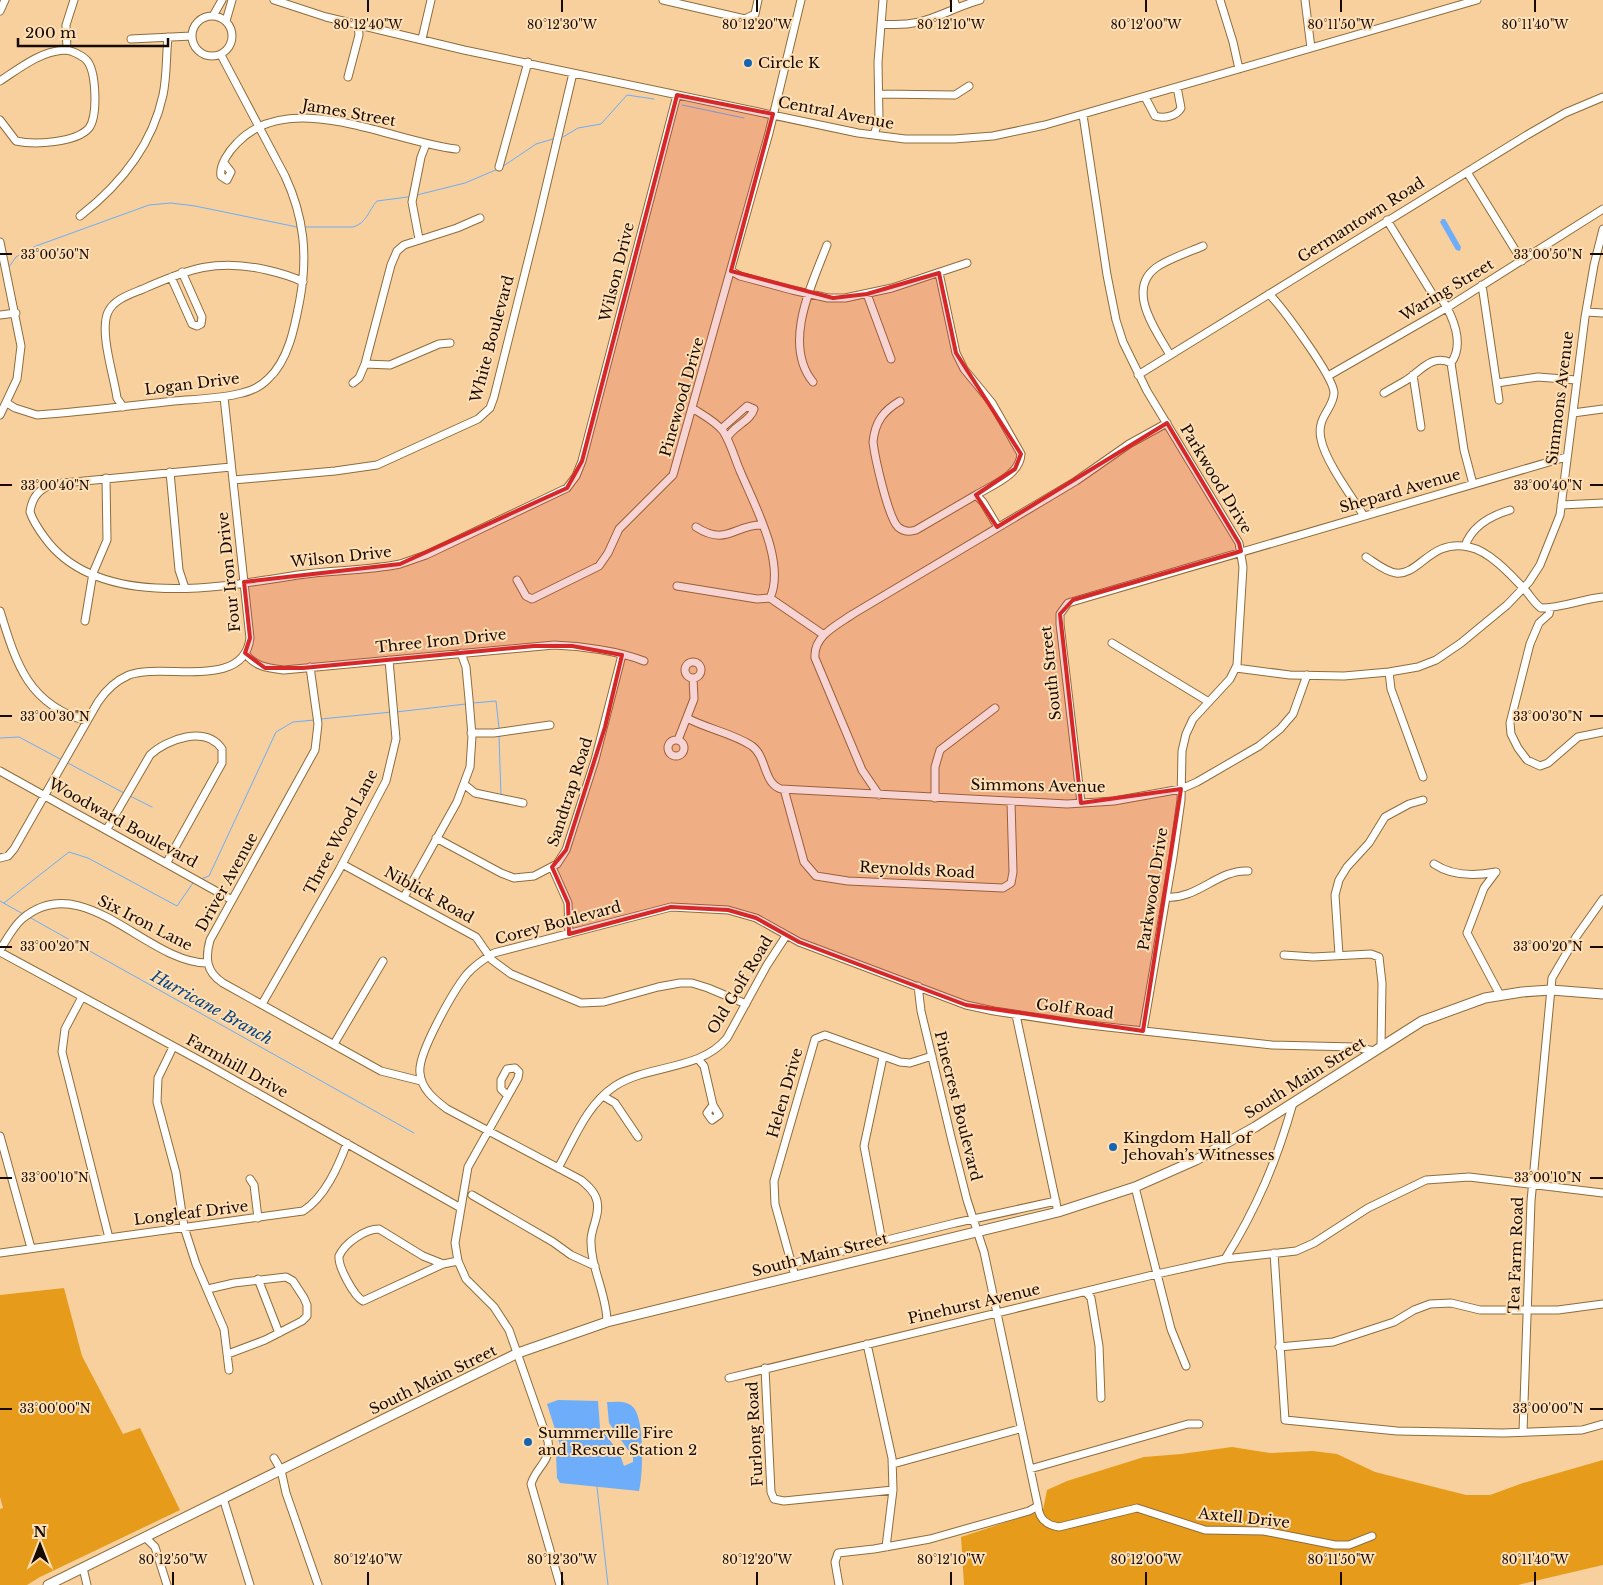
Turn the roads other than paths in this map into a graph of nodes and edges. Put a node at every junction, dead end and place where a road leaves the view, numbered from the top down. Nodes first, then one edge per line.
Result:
1 (5, 0) edge
2 (74, 0) edge
3 (222, 0) edge
4 (232, 0) edge
5 (274, 0) edge
6 (431, 0) edge
7 (663, 0) edge
8 (758, 0) edge
9 (800, 0) edge
10 (883, 0) edge
11 (980, 0) edge
12 (1220, 0) edge
13 (1305, 0) edge
14 (1477, 0) edge
15 (955, 4) edge
16 (0, 11) edge
17 (213, 16) junction
18 (226, 21) junction
19 (358, 24) junction
20 (881, 24) junction
21 (192, 36) junction
22 (168, 37) junction
23 (130, 39) dead end
24 (422, 39) junction
25 (1311, 48) junction
26 (66, 50) junction
27 (221, 55) junction
28 (528, 62) junction
29 (1238, 70) junction
30 (573, 73) junction
31 (348, 77) dead end
32 (0, 81) edge
33 (969, 86) dead end
34 (1177, 87) junction
35 (879, 94) junction
36 (677, 95) junction
37 (1144, 97) junction
38 (1603, 97) edge
39 (773, 114) junction
40 (1083, 115) junction
41 (0, 120) edge
42 (260, 128) junction
43 (874, 136) junction
44 (426, 144) junction
45 (456, 149) dead end
46 (224, 163) dead end
47 (500, 166) dead end
48 (1467, 172) junction
49 (1603, 209) edge
50 (80, 216) dead end
51 (480, 218) dead end
52 (1387, 220) junction
53 (1603, 229) edge
54 (419, 239) junction
55 (0, 242) edge
56 (827, 245) dead end
57 (1203, 246) dead end
58 (1522, 261) junction
59 (966, 263) dead end
60 (731, 270) junction
61 (182, 272) junction
62 (939, 272) junction
63 (171, 276) junction
64 (303, 282) junction
65 (1482, 285) junction
66 (810, 294) junction
67 (867, 294) junction
68 (1270, 294) junction
69 (1448, 307) junction
70 (1586, 312) junction
71 (16, 313) junction
72 (1603, 313) edge
73 (0, 315) edge
74 (450, 343) dead end
75 (1170, 355) junction
76 (891, 359) dead end
77 (1451, 363) junction
78 (365, 364) junction
79 (1138, 375) junction
80 (1328, 376) junction
81 (1410, 378) junction
82 (1576, 380) junction
83 (813, 382) dead end
84 (352, 383) dead end
85 (1497, 383) junction
86 (1384, 393) dead end
87 (224, 397) junction
88 (1499, 400) dead end
89 (900, 402) dead end
90 (7, 403) junction
91 (123, 407) junction
92 (692, 408) junction
93 (1603, 409) edge
94 (1573, 413) junction
95 (0, 415) edge
96 (1167, 423) junction
97 (1421, 427) dead end
98 (721, 429) junction
99 (727, 438) junction
100 (1566, 457) junction
101 (231, 467) junction
102 (170, 472) junction
103 (106, 478) junction
104 (233, 480) junction
105 (1472, 484) junction
106 (976, 495) junction
107 (1603, 503) edge
108 (1561, 505) junction
109 (1510, 510) dead end
110 (1364, 516) junction
111 (762, 525) junction
112 (696, 527) dead end
113 (998, 527) junction
114 (1465, 546) junction
115 (1241, 550) junction
116 (1366, 557) dead end
117 (93, 573) junction
118 (517, 580) dead end
119 (244, 582) junction
120 (677, 586) dead end
121 (185, 588) junction
122 (1524, 589) junction
123 (1603, 597) edge
124 (770, 598) junction
125 (1550, 609) junction
126 (0, 611) edge
127 (85, 621) dead end
128 (824, 635) junction
129 (1112, 642) dead end
130 (245, 653) junction
131 (461, 653) junction
132 (622, 655) junction
133 (389, 660) junction
134 (644, 661) dead end
135 (310, 667) junction
136 (1236, 668) junction
137 (1389, 672) junction
138 (1307, 675) junction
139 (693, 678) dead end
140 (1209, 702) junction
141 (995, 708) dead end
142 (687, 718) junction
143 (87, 721) junction
144 (550, 725) dead end
145 (1603, 732) edge
146 (471, 733) junction
147 (678, 740) dead end
148 (0, 770) edge
149 (1423, 777) dead end
150 (465, 785) junction
151 (784, 789) junction
152 (1181, 789) junction
153 (44, 795) junction
154 (879, 795) junction
155 (935, 798) junction
156 (1423, 800) dead end
157 (1012, 802) junction
158 (523, 803) dead end
159 (1082, 803) junction
160 (107, 829) junction
161 (436, 838) junction
162 (0, 858) edge
163 (167, 862) junction
164 (342, 864) junction
165 (1434, 864) dead end
166 (552, 867) junction
167 (1248, 871) dead end
168 (404, 897) junction
169 (1167, 897) junction
170 (1603, 899) edge
171 (232, 900) junction
172 (570, 934) junction
173 (786, 936) junction
174 (0, 951) edge
175 (1284, 955) dead end
176 (1339, 955) junction
177 (488, 956) junction
178 (383, 961) dead end
179 (207, 963) junction
180 (918, 986) junction
181 (1551, 990) junction
182 (1603, 994) edge
183 (1500, 995) junction
184 (82, 997) junction
185 (262, 1004) junction
186 (746, 1004) junction
187 (1016, 1015) junction
188 (1143, 1031) junction
189 (334, 1044) junction
190 (173, 1047) junction
191 (1377, 1049) junction
192 (932, 1056) junction
193 (883, 1057) junction
194 (698, 1059) junction
195 (421, 1080) junction
196 (507, 1095) dead end
197 (603, 1096) junction
198 (1293, 1103) junction
199 (713, 1105) dead end
200 (487, 1130) junction
201 (0, 1136) edge
202 (638, 1137) dead end
203 (347, 1143) junction
204 (558, 1168) junction
205 (250, 1179) dead end
206 (1532, 1186) junction
207 (1136, 1187) junction
208 (1603, 1193) edge
209 (472, 1195) dead end
210 (1056, 1201) junction
211 (459, 1207) junction
212 (1058, 1212) junction
213 (258, 1218) junction
214 (972, 1219) junction
215 (184, 1227) junction
216 (977, 1232) junction
217 (109, 1238) junction
218 (882, 1241) junction
219 (31, 1248) junction
220 (0, 1252) edge
221 (1274, 1253) junction
222 (1225, 1259) junction
223 (458, 1261) junction
224 (443, 1264) junction
225 (791, 1264) junction
226 (595, 1266) junction
227 (1157, 1274) junction
228 (794, 1276) junction
229 (258, 1279) junction
230 (208, 1289) junction
231 (1086, 1292) junction
232 (1603, 1304) edge
233 (1527, 1308) junction
234 (996, 1313) junction
235 (607, 1322) junction
236 (279, 1333) junction
237 (867, 1344) junction
238 (1279, 1347) junction
239 (518, 1353) junction
240 (228, 1354) junction
241 (1186, 1366) dead end
242 (765, 1368) junction
243 (229, 1370) dead end
244 (729, 1378) dead end
245 (1101, 1398) dead end
246 (1199, 1424) dead end
247 (1603, 1424) edge
248 (1019, 1429) junction
249 (1524, 1432) junction
250 (274, 1458) dead end
251 (893, 1464) junction
252 (281, 1470) junction
253 (1030, 1470) junction
254 (893, 1490) junction
255 (223, 1498) junction
256 (1038, 1506) junction
257 (1372, 1536) dead end
258 (145, 1537) junction
259 (886, 1547) junction
260 (83, 1568) junction
261 (48, 1585) edge
262 (87, 1585) edge
263 (167, 1585) edge
264 (250, 1585) edge
265 (318, 1585) edge
266 (560, 1585) edge
267 (839, 1585) edge

1 - 16 street
2 - 26 street
3 - 17 street
4 - 18 street
5 - 19 street, Central Avenue
6 - 24 street
7 - 8 street
9 - 39 street, Pinewood Drive
10 - 20 street
11 - 15 street
12 - 29 street
13 - 25 street
14 - 25 street, Central Avenue
15 - 20 street
17 - 18 street
17 - 21 street
18 - 27 street
19 - 24 street, Central Avenue
19 - 31 street
20 - 35 street
21 - 22 street
21 - 27 street
22 - 23 street
22 - 50 street
24 - 28 street, Central Avenue
25 - 29 street, Central Avenue
26 - 32 street
26 - 41 street
27 - 42 street, Logan Drive
28 - 30 street, Central Avenue
28 - 47 street
29 - 34 street, Central Avenue
30 - 36 street, Central Avenue
30 - 104 street, White Boulevard
33 - 35 street
34 - 37 street, Central Avenue
34 - 37 street
35 - 43 street
36 - 39 street, Central Avenue
36 - 119 street, Wilson Drive
37 - 40 street, Central Avenue
38 - 48 street, Germantown Road
39 - 43 street, Central Avenue
39 - 60 street, Pinewood Drive
40 - 43 street, Central Avenue
40 - 79 street, Parkwood Drive
42 - 44 street, James Street
42 - 46 street, James Street
42 - 64 street, Logan Drive
44 - 45 street, James Street
44 - 54 street
48 - 52 street, Germantown Road
48 - 58 street
49 - 58 street, Waring Street
51 - 54 street
52 - 68 street, Germantown Road
52 - 69 street
53 - 70 street, Simmons Avenue
54 - 78 street
55 - 71 street
56 - 66 street
57 - 75 street
58 - 65 street, Waring Street
59 - 62 street
60 - 66 street
60 - 92 street, Pinewood Drive
61 - 63 street
61 - 63 street
61 - 64 street
62 - 67 street
62 - 106 street
63 - 91 street
64 - 87 street, Logan Drive
65 - 69 street, Waring Street
65 - 85 street
66 - 67 street
66 - 83 street
67 - 76 street
68 - 75 street, Germantown Road
68 - 80 street
69 - 77 street
69 - 80 street, Waring Street
70 - 72 street
70 - 82 street, Simmons Avenue
71 - 73 street
71 - 90 street
74 - 78 street
75 - 79 street, Germantown Road
77 - 81 street
77 - 105 street
78 - 84 street
79 - 96 street, Parkwood Drive
80 - 110 street
81 - 86 street
81 - 97 street
82 - 85 street
82 - 94 street, Simmons Avenue
85 - 88 street
87 - 91 street, Logan Drive
87 - 101 street, Four Iron Drive
89 - 106 street
90 - 91 street, Logan Drive
90 - 95 street
92 - 98 street
92 - 118 street, Pinewood Drive
93 - 94 street
94 - 100 street, Simmons Avenue
96 - 113 street
96 - 115 street, Parkwood Drive
98 - 99 street
98 - 99 street
99 - 111 street
100 - 105 street, Shepard Avenue
100 - 108 street, Simmons Avenue
101 - 102 street, Wilson Drive
101 - 104 street, Four Iron Drive
102 - 103 street, Wilson Drive
102 - 121 street
103 - 117 street
103 - 117 street, Wilson Drive
104 - 119 street, Four Iron Drive
105 - 110 street, Shepard Avenue
106 - 113 street
107 - 108 street
108 - 122 street, Simmons Avenue
109 - 114 street
110 - 115 street, Shepard Avenue
111 - 112 street
111 - 124 street
113 - 128 street
114 - 116 street
114 - 122 street
115 - 136 street, Parkwood Drive
115 - 159 street, South Street
117 - 121 street, Wilson Drive
117 - 127 street
119 - 121 street, Wilson Drive
119 - 130 street, Four Iron Drive
120 - 124 street
122 - 125 street
122 - 137 street, Simmons Avenue
123 - 125 street
124 - 128 street
125 - 145 street
126 - 143 street
128 - 154 street
129 - 140 street
130 - 135 street, Three Iron Drive
130 - 143 street, Four Iron Drive
131 - 132 street, Three Iron Drive
131 - 133 street, Three Iron Drive
131 - 146 street
132 - 134 street, Three Iron Drive
132 - 166 street, Sandtrap Road
133 - 135 street, Three Iron Drive
133 - 164 street, Three Wood Lane
135 - 171 street, Driver Avenue
136 - 138 street
136 - 140 street, Parkwood Drive
137 - 138 street, Simmons Avenue
137 - 149 street
138 - 152 street, Simmons Avenue
139 - 142 street
140 - 152 street, Parkwood Drive
141 - 155 street
142 - 147 street
142 - 151 street, Simmons Avenue
143 - 153 street, Four Iron Drive
144 - 146 street
146 - 150 street
148 - 153 street, Woodward Boulevard
150 - 158 street
150 - 161 street
151 - 154 street, Simmons Avenue
151 - 157 street, Reynolds Road
152 - 159 street, Simmons Avenue
152 - 169 street, Parkwood Drive
153 - 160 street, Woodward Boulevard
153 - 162 street, Four Iron Drive
154 - 155 street, Simmons Avenue
155 - 157 street, Simmons Avenue
156 - 176 street
157 - 159 street, Simmons Avenue
160 - 163 street, Woodward Boulevard
160 - 163 street
161 - 166 street, Sandtrap Road
161 - 168 street
163 - 171 street, Woodward Boulevard
164 - 168 street, Niblick Road
164 - 185 street, Three Wood Lane
165 - 183 street
166 - 172 street
167 - 169 street
168 - 177 street, Niblick Road
169 - 188 street, Parkwood Drive
170 - 181 street, Tea Farm Road
171 - 179 street, Driver Avenue
172 - 173 street, Corey Boulevard
172 - 177 street, Corey Boulevard
173 - 180 street, Golf Road
173 - 186 street, Old Golf Road
174 - 179 street, Six Iron Lane
174 - 184 street, Farmhill Drive
175 - 176 street
176 - 191 street
177 - 186 street, Niblick Road
177 - 195 street, Corey Boulevard
178 - 189 street
179 - 185 street
180 - 187 street, Golf Road
180 - 192 street, Pinecrest Boulevard
181 - 182 main road, South Main Street
181 - 183 main road, South Main Street
181 - 206 street, Tea Farm Road
183 - 191 main road, South Main Street
184 - 190 street, Farmhill Drive
184 - 217 street
185 - 189 street
186 - 194 street, Old Golf Road
187 - 188 street, Golf Road
187 - 210 street
188 - 191 street, Golf Road
189 - 195 street
190 - 203 street, Farmhill Drive
190 - 215 street
191 - 198 main road, South Main Street
192 - 193 street, Helen Drive
192 - 214 street, Pinecrest Boulevard
193 - 218 street
193 - 225 street, Helen Drive
194 - 197 street, Old Golf Road
194 - 199 street
195 - 200 street
196 - 200 street
197 - 202 street
197 - 204 street, Old Golf Road
198 - 207 main road, South Main Street
198 - 222 street
200 - 204 street
200 - 211 street
201 - 219 street
203 - 211 street, Farmhill Drive
203 - 213 street, Longleaf Drive
204 - 226 street
205 - 213 street
206 - 208 street, Pinehurst Avenue
206 - 221 street, Pinehurst Avenue
206 - 233 street, Tea Farm Road
207 - 212 main road, South Main Street
207 - 227 street
209 - 226 street
210 - 212 street
210 - 214 street
211 - 223 street
212 - 216 main road, South Main Street
213 - 215 street, Longleaf Drive
214 - 216 street, Pinecrest Boulevard
214 - 218 street
215 - 217 street, Longleaf Drive
215 - 230 street
216 - 228 main road, South Main Street
216 - 234 street, Pinecrest Boulevard
217 - 219 street, Longleaf Drive
218 - 225 street
219 - 220 street, Longleaf Drive
221 - 222 street, Pinehurst Avenue
221 - 238 street
222 - 227 street, Pinehurst Avenue
223 - 224 street
223 - 239 street
224 - 224 street
225 - 228 street, Helen Drive
226 - 235 street
227 - 231 street, Pinehurst Avenue
227 - 241 street
228 - 235 main road, South Main Street
229 - 230 street
229 - 236 street
229 - 236 street
230 - 240 street
231 - 234 street, Pinehurst Avenue
231 - 245 street
232 - 233 street
233 - 238 street
233 - 249 street, Tea Farm Road
234 - 237 street, Pinehurst Avenue
234 - 248 street, Pinecrest Boulevard
235 - 239 main road, South Main Street
236 - 240 street
237 - 242 street, Pinehurst Avenue
237 - 251 street
238 - 249 street
239 - 252 main road, South Main Street
239 - 266 street
240 - 243 street
242 - 244 street, Pinehurst Avenue
242 - 254 street, Furlong Road
246 - 253 street
247 - 249 street
248 - 251 street
248 - 253 street, Pinecrest Boulevard
250 - 252 street
251 - 254 street
252 - 255 main road, South Main Street
252 - 265 street
253 - 256 street, Pinecrest Boulevard
254 - 259 street
255 - 258 main road, South Main Street
255 - 264 street
256 - 257 street, Axtell Drive
256 - 259 street
258 - 260 main road, South Main Street
258 - 263 street
259 - 267 street
260 - 261 main road, South Main Street
260 - 262 street

